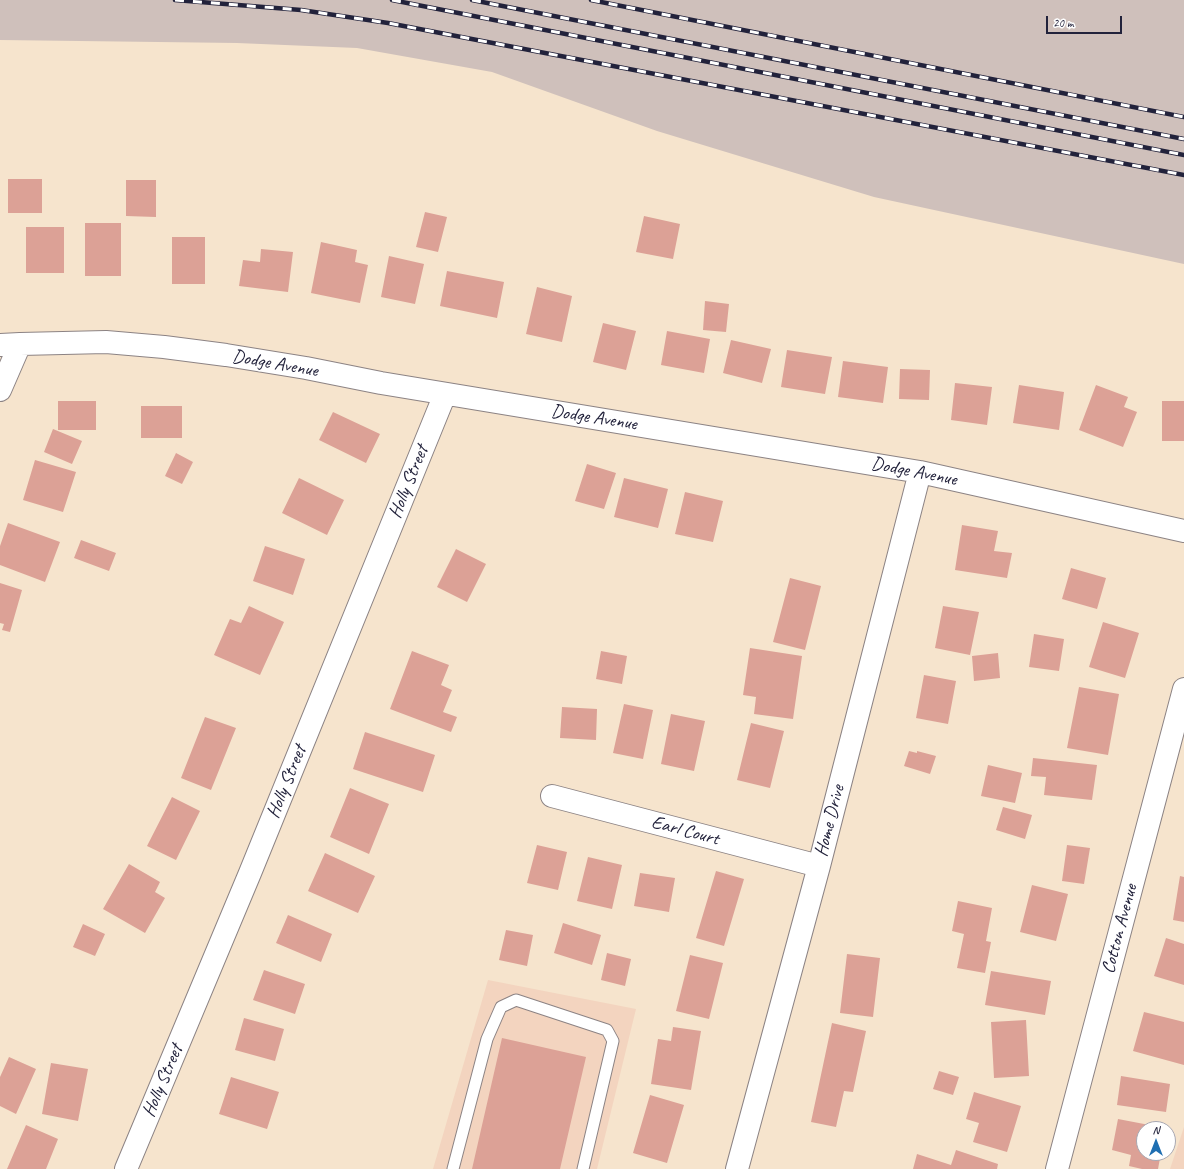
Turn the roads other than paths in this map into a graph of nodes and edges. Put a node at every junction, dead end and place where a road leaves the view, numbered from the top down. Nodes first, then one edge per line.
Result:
1 (10, 345) edge
2 (0, 390) edge
3 (445, 394) junction
4 (920, 472) junction
5 (1184, 531) edge
6 (1184, 690) edge
7 (552, 796) dead end
8 (819, 866) junction
9 (126, 1169) edge
10 (453, 1169) edge
11 (583, 1169) edge
12 (737, 1169) edge
13 (1056, 1169) edge

1 - 2 street
1 - 3 street, Dodge Avenue
3 - 4 street, Dodge Avenue
3 - 9 street, Holly Street
4 - 5 street, Dodge Avenue
4 - 8 street, Home Drive
6 - 13 street, Cotton Avenue
7 - 8 street, Earl Court
8 - 12 street, Home Drive
10 - 11 lane

